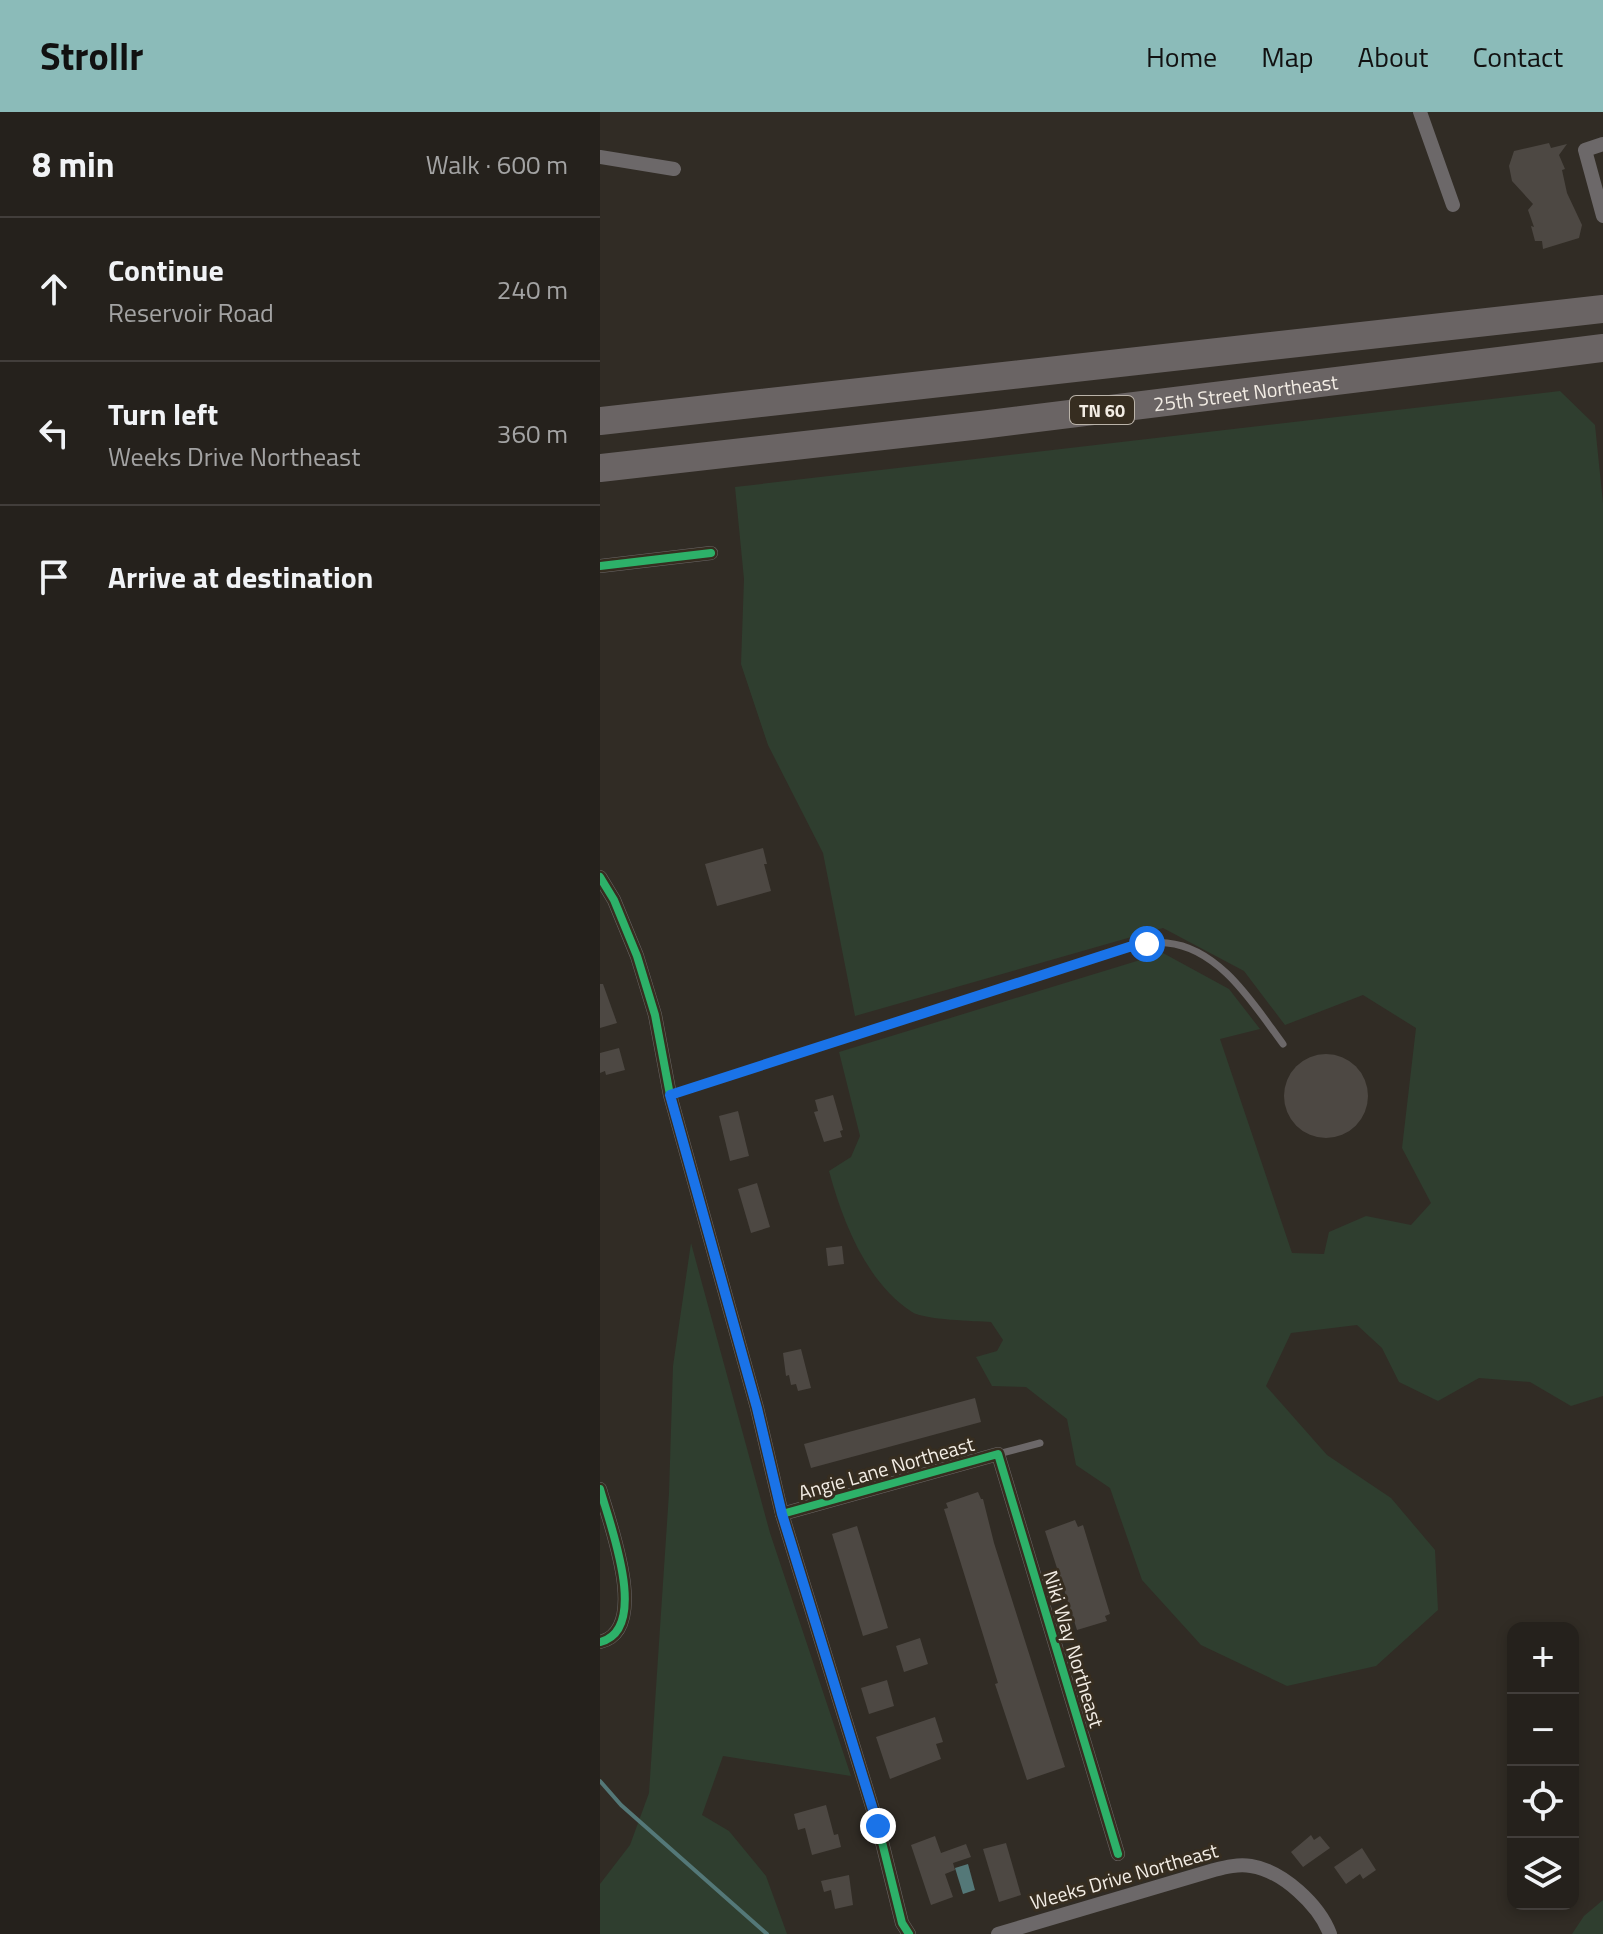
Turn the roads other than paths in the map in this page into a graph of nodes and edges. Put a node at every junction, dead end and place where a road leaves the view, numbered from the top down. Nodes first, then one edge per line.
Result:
1 (1420, 112) edge
2 (1603, 144) edge
3 (600, 157) edge
4 (674, 169) dead end
5 (1453, 205) dead end
6 (1603, 216) edge
7 (1603, 309) edge
8 (1603, 348) edge
9 (600, 401) edge
10 (672, 412) junction
11 (600, 421) edge
12 (608, 470) edge
13 (711, 553) dead end
14 (600, 566) edge
15 (600, 877) edge
16 (1283, 1044) dead end
17 (670, 1095) junction
18 (1040, 1443) dead end
19 (998, 1454) junction
20 (600, 1489) edge
21 (782, 1514) junction
22 (600, 1642) edge
23 (1118, 1854) dead end
24 (909, 1934) edge
25 (998, 1934) edge
26 (1330, 1934) edge

1 - 5 street
2 - 6 street
3 - 4 street
7 - 10 highway, TN 60
8 - 12 highway, 25th Street Northeast / TN 60
9 - 10 highway
10 - 11 highway, TN 60
13 - 14 street
15 - 17 street
16 - 17 lane
17 - 21 street
18 - 19 lane
19 - 21 street, Angie Lane Northeast
19 - 23 street, Niki Way Northeast
20 - 22 street
21 - 24 street
25 - 26 street, Weeks Drive Northeast

